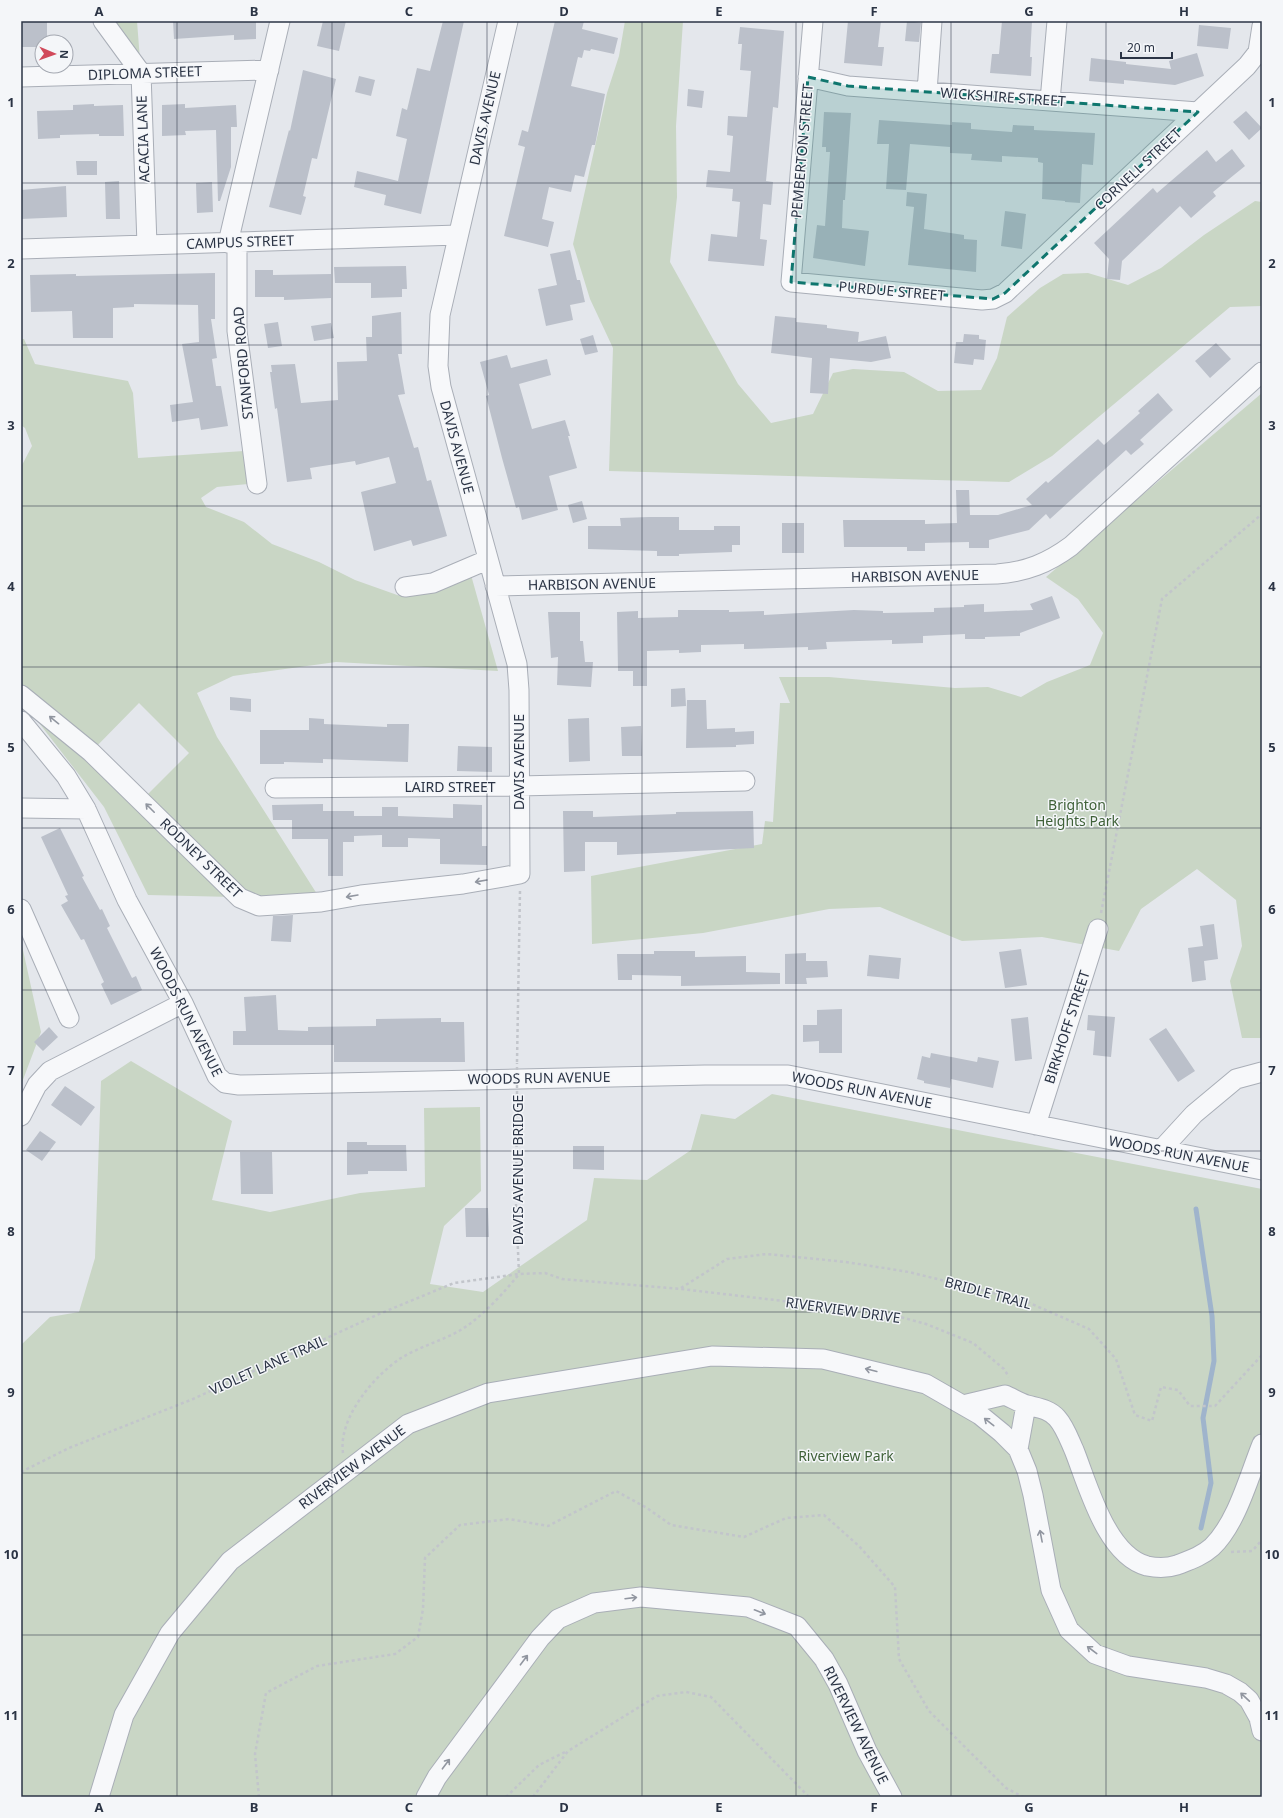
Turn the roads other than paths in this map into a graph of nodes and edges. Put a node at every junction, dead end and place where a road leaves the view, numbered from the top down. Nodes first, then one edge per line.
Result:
1 (103, 21) edge
2 (280, 21) edge
3 (508, 21) edge
4 (813, 21) edge
5 (932, 21) edge
6 (1057, 21) edge
7 (1262, 26) edge
8 (269, 70) junction
9 (141, 73) junction
10 (21, 77) edge
11 (808, 77) junction
12 (927, 92) junction
13 (1050, 101) junction
14 (1198, 112) junction
15 (458, 235) junction
16 (232, 243) junction
17 (147, 245) junction
18 (21, 250) edge
19 (791, 282) joint
20 (994, 299) joint
21 (1262, 372) edge
22 (257, 484) dead end
23 (487, 560) junction
24 (405, 586) dead end
25 (495, 586) junction
26 (21, 695) edge
27 (21, 721) edge
28 (745, 781) dead end
29 (518, 786) junction
30 (275, 788) dead end
31 (21, 808) edge
32 (86, 809) junction
33 (520, 874) joint
34 (21, 908) edge
35 (1098, 929) road end
36 (182, 1003) junction
37 (69, 1018) dead end
38 (1262, 1072) edge
39 (21, 1116) edge
40 (1036, 1125) junction
41 (1161, 1150) junction
42 (1262, 1170) edge
43 (1026, 1405) junction
44 (963, 1406) junction
45 (1262, 1444) edge
46 (1018, 1449) junction
47 (1262, 1731) edge
48 (98, 1797) edge
49 (426, 1797) edge
50 (892, 1797) edge

1 - 9 street
2 - 8 street, STANFORD ROAD
3 - 15 street, DAVIS AVENUE
4 - 11 street, PEMBERTON STREET
5 - 12 street
6 - 13 street
7 - 14 street, CORNELL STREET
8 - 9 street, DIPLOMA STREET
8 - 16 street, STANFORD ROAD
9 - 10 street, DIPLOMA STREET
9 - 17 street, ACACIA LANE
11 - 12 street, WICKSHIRE STREET
11 - 19 street, PEMBERTON STREET
12 - 13 street, WICKSHIRE STREET
13 - 14 street, WICKSHIRE STREET
14 - 20 street, CORNELL STREET
15 - 16 street, CAMPUS STREET
15 - 23 street, DAVIS AVENUE
16 - 17 street, CAMPUS STREET
16 - 22 street, STANFORD ROAD
17 - 18 street, CAMPUS STREET
19 - 20 street, PURDUE STREET
21 - 25 street, HARBISON AVENUE
23 - 24 street
23 - 25 street, DAVIS AVENUE
25 - 29 street, DAVIS AVENUE
33 -> 26 street, RODNEY STREET
27 - 32 street, WOODS RUN AVENUE
28 - 29 street, LAIRD STREET
29 - 30 street, LAIRD STREET
29 - 33 street, DAVIS AVENUE
31 - 32 street
32 - 36 street, WOODS RUN AVENUE
34 - 37 street
35 - 40 street, BIRKHOFF STREET
36 - 39 street
36 - 40 street, WOODS RUN AVENUE
38 - 41 street
40 - 41 street, WOODS RUN AVENUE
41 - 42 street, WOODS RUN AVENUE
43 - 44 street
43 - 45 street
43 - 46 street
46 -> 44 street, RIVERVIEW AVENUE
44 -> 48 street, RIVERVIEW AVENUE
47 -> 46 street, RIVERVIEW AVENUE
49 -> 50 street, RIVERVIEW AVENUE

